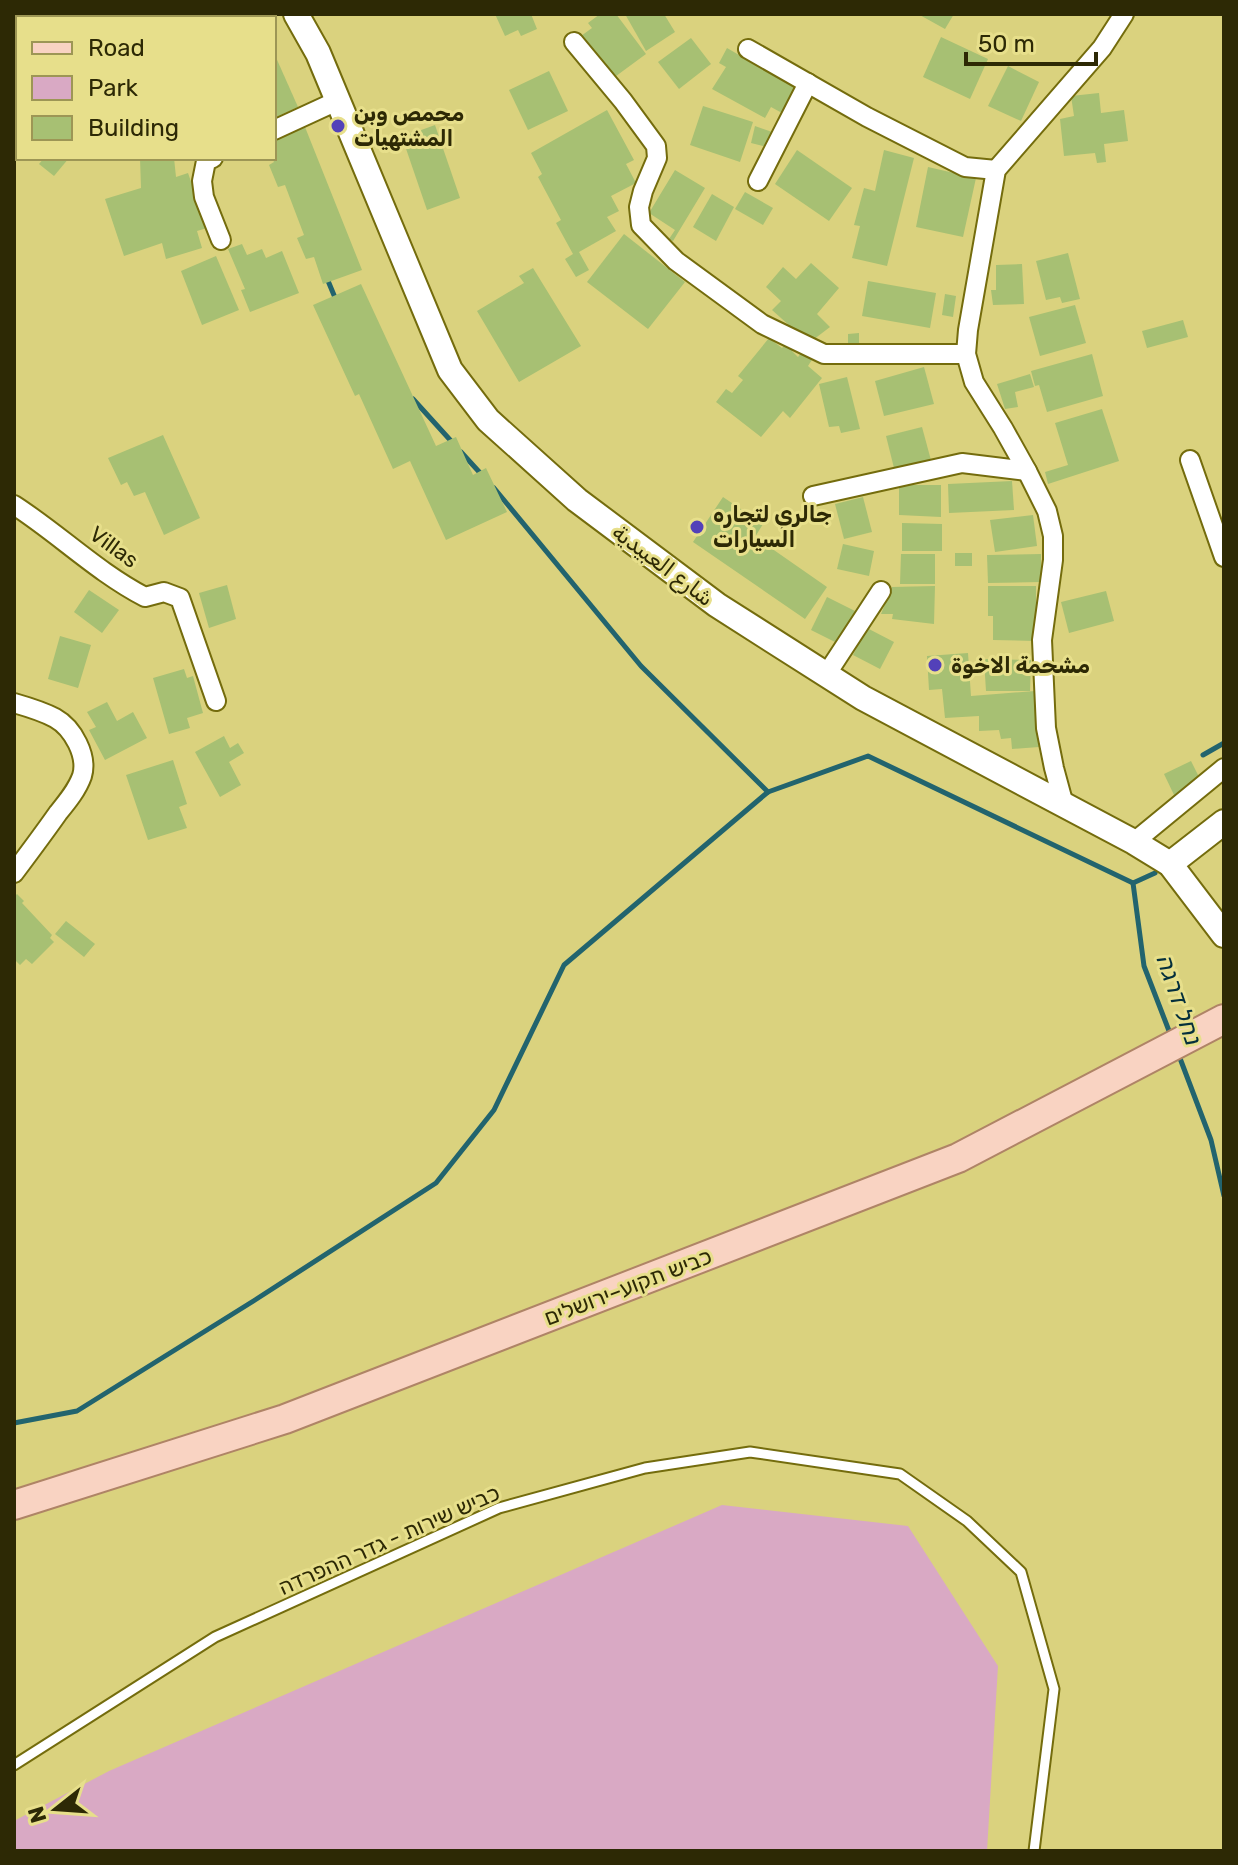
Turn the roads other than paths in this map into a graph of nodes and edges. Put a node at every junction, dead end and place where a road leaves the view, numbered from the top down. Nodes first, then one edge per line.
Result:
1 (296, 14) edge
2 (1124, 14) edge
3 (574, 42) dead end
4 (748, 49) dead end
5 (808, 83) junction
6 (337, 101) junction
7 (276, 129) edge
8 (208, 160) edge
9 (996, 170) junction
10 (758, 181) dead end
11 (221, 240) dead end
12 (966, 354) junction
13 (1190, 460) dead end
14 (1027, 471) junction
15 (813, 496) dead end
16 (14, 505) edge
17 (1224, 557) edge
18 (881, 591) dead end
19 (826, 675) junction
20 (216, 701) dead end
21 (14, 703) edge
22 (1224, 768) edge
23 (1064, 805) junction
24 (1224, 822) edge
25 (1134, 842) junction
26 (1170, 864) junction
27 (14, 873) edge
28 (1224, 935) edge
29 (1223, 1020) edge
30 (14, 1505) edge
31 (14, 1765) edge
32 (1034, 1851) edge

1 - 6 main road, شارع العبيدية
2 - 9 street
3 - 12 street
4 - 5 street
5 - 9 street
5 - 10 street
6 - 7 street
6 - 19 main road, شارع العبيدية
8 - 11 street
9 - 12 street
12 - 14 street
13 - 17 street
14 - 15 street
14 - 23 street
16 - 20 street, Villas
18 - 19 street
19 - 23 main road, شارع العبيدية
21 - 27 street
22 - 25 street
23 - 25 main road, شارع العبيدية
24 - 26 main road
25 - 26 main road, شارع العبيدية
26 - 28 main road, شارع العبيدية
29 - 30 main road, כביש תקוע–ירושלים
31 - 32 lane, כביש שירות - גדר ההפרדה

